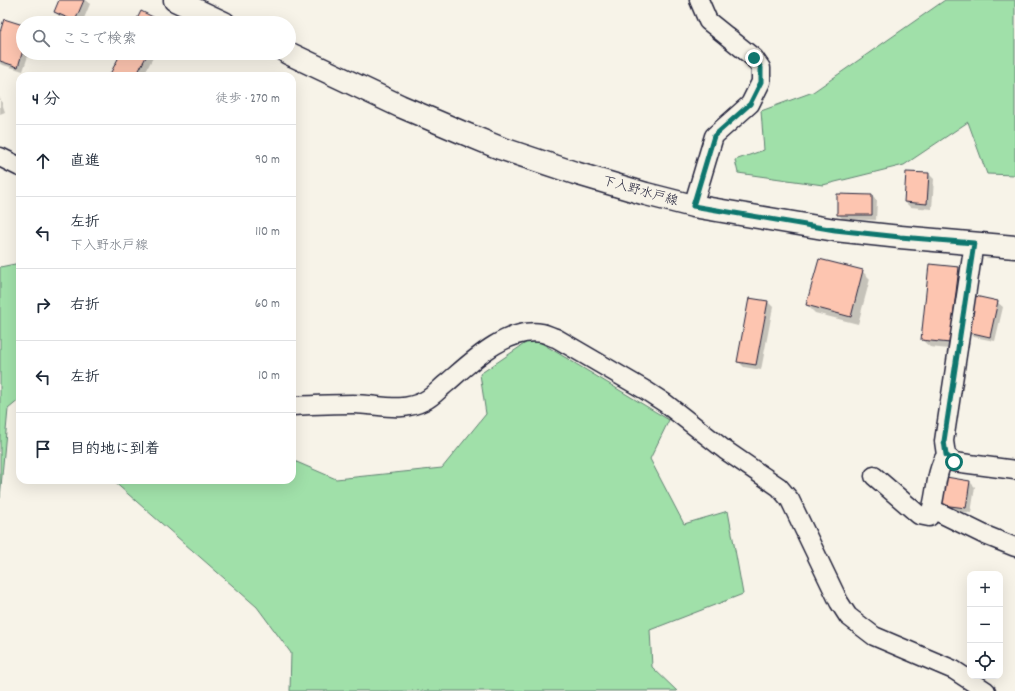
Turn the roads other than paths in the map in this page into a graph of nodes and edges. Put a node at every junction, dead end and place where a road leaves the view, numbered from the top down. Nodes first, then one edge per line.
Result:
1 (175, 0) edge
2 (699, 0) edge
3 (209, 16) edge
4 (296, 57) edge
5 (0, 157) edge
6 (16, 165) edge
7 (693, 206) junction
8 (974, 243) junction
9 (1015, 247) edge
10 (296, 406) edge
11 (946, 455) junction
12 (1015, 470) edge
13 (874, 476) dead end
14 (932, 509) junction
15 (1015, 547) edge
16 (986, 691) edge

1 - 3 main road
2 - 7 street
4 - 7 main road, 下入野水戸線
5 - 6 street
7 - 8 main road, 下入野水戸線
8 - 9 main road, 下入野水戸線
8 - 11 street
10 - 16 street
11 - 12 street
11 - 14 street
13 - 14 street
14 - 15 street

